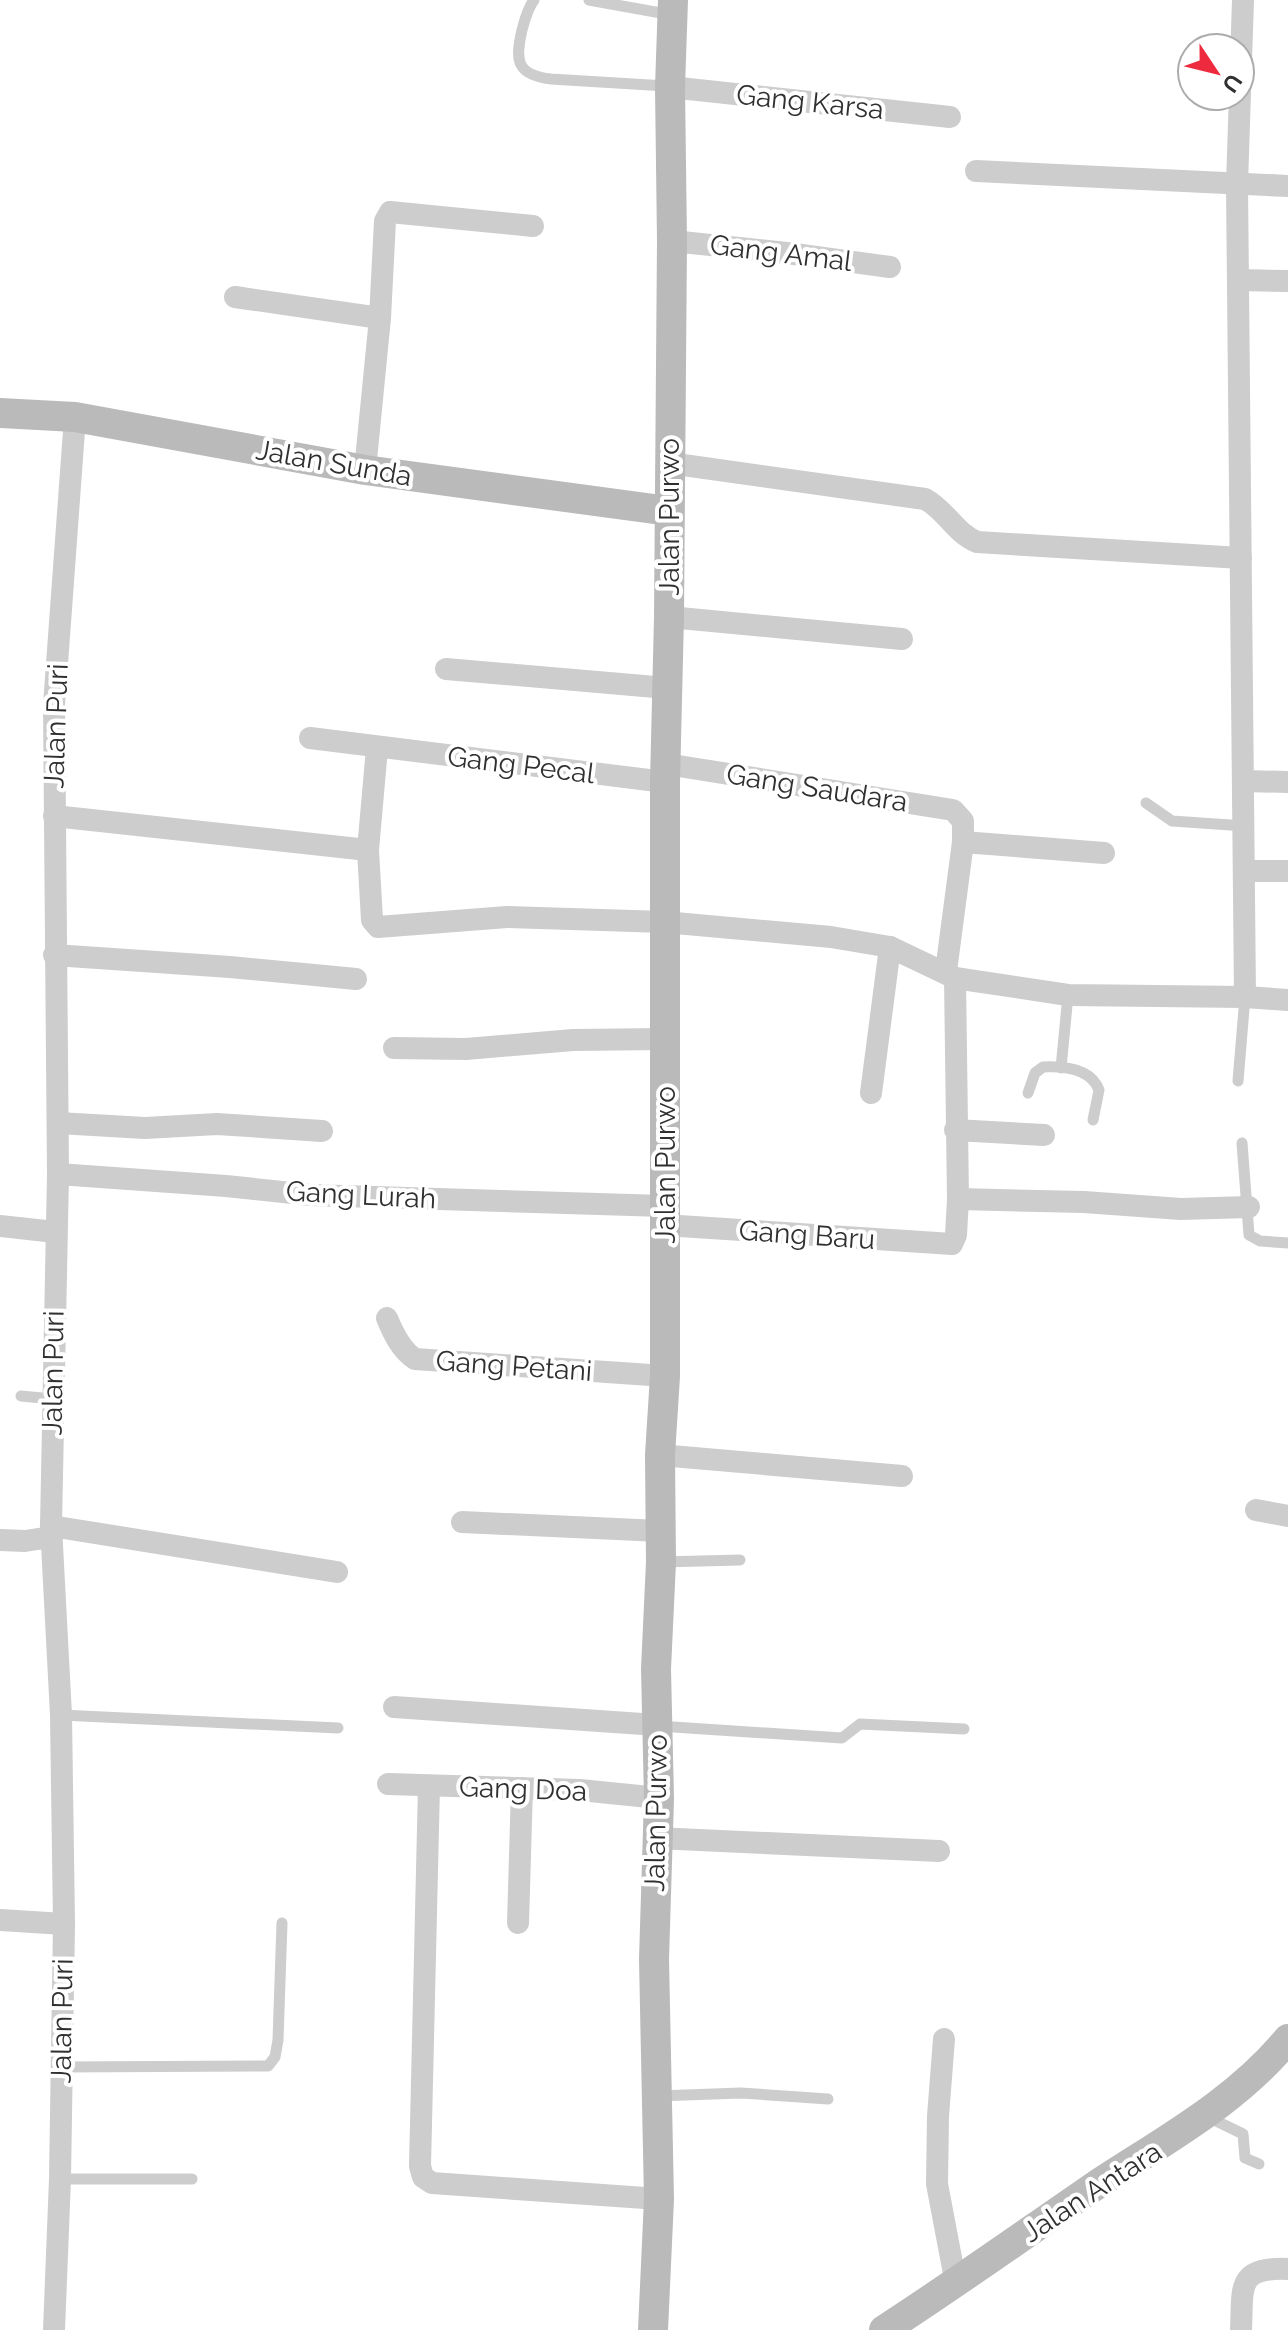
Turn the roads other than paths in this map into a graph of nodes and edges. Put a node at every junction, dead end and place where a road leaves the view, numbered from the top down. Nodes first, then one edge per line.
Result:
1 (534, 0) edge
2 (589, 0) edge
3 (1243, 0) edge
4 (673, 7) edge
5 (670, 87) junction
6 (950, 117) dead end
7 (976, 171) dead end
8 (1237, 185) junction
9 (1288, 186) edge
10 (533, 226) dead end
11 (672, 241) junction
12 (890, 267) dead end
13 (1238, 280) junction
14 (1288, 281) edge
15 (235, 297) dead end
16 (380, 318) junction
17 (0, 413) edge
18 (75, 417) junction
19 (669, 463) junction
20 (365, 470) junction
21 (669, 511) junction
22 (1241, 558) junction
23 (669, 617) junction
24 (902, 639) dead end
25 (446, 669) dead end
26 (667, 688) junction
27 (310, 738) dead end
28 (377, 748) junction
29 (666, 773) junction
30 (1243, 781) junction
31 (1288, 782) edge
32 (1146, 803) dead end
33 (54, 816) junction
34 (1245, 826) junction
35 (963, 831) junction
36 (368, 850) junction
37 (1104, 853) dead end
38 (1244, 871) junction
39 (1288, 871) edge
40 (664, 922) junction
41 (890, 947) junction
42 (54, 955) junction
43 (950, 974) junction
44 (356, 979) dead end
45 (1068, 995) junction
46 (1245, 997) junction
47 (1288, 1000) edge
48 (665, 1039) junction
49 (394, 1048) dead end
50 (1061, 1068) junction
51 (1238, 1081) dead end
52 (871, 1093) dead end
53 (1028, 1093) dead end
54 (1093, 1120) dead end
55 (58, 1123) junction
56 (955, 1130) junction
57 (322, 1131) dead end
58 (1044, 1135) dead end
59 (1242, 1143) dead end
60 (58, 1174) junction
61 (958, 1199) junction
62 (1249, 1207) junction
63 (664, 1216) junction
64 (0, 1226) edge
65 (55, 1232) junction
66 (1288, 1243) edge
67 (387, 1318) dead end
68 (665, 1376) junction
69 (21, 1396) dead end
70 (53, 1399) junction
71 (660, 1455) junction
72 (902, 1476) dead end
73 (1256, 1510) dead end
74 (1288, 1516) edge
75 (462, 1522) dead end
76 (660, 1531) junction
77 (51, 1532) junction
78 (0, 1540) edge
79 (740, 1560) dead end
80 (661, 1562) junction
81 (337, 1572) dead end
82 (394, 1707) dead end
83 (61, 1715) junction
84 (657, 1725) junction
85 (338, 1728) dead end
86 (964, 1729) dead end
87 (388, 1784) dead end
88 (429, 1786) junction
89 (522, 1788) junction
90 (659, 1798) junction
91 (656, 1838) junction
92 (939, 1851) dead end
93 (0, 1920) edge
94 (282, 1923) dead end
95 (518, 1923) dead end
96 (64, 1924) junction
97 (944, 2039) dead end
98 (1288, 2039) edge
99 (62, 2067) junction
100 (657, 2096) junction
101 (828, 2099) dead end
102 (1205, 2116) junction
103 (1259, 2164) dead end
104 (60, 2179) junction
105 (192, 2179) dead end
106 (659, 2199) junction
107 (1288, 2269) edge
108 (956, 2284) junction
109 (54, 2330) edge
110 (653, 2330) edge
111 (884, 2330) edge
112 (1241, 2330) edge

1 - 5 lane
2 - 4 lane
3 - 8 street
4 - 5 street, Jalan Purwo
5 - 6 street, Gang Karsa
5 - 11 street, Jalan Purwo
7 - 8 street
8 - 9 street
8 - 13 street
10 - 16 street
11 - 12 street, Gang Amal
11 - 19 street, Jalan Purwo
13 - 14 street
13 - 22 street
15 - 16 street
16 - 20 street
17 - 18 street, Jalan Sunda
18 - 20 street, Jalan Sunda
18 - 33 street, Jalan Puri
19 - 21 street, Jalan Purwo
19 - 22 street
20 - 21 street, Jalan Sunda
21 - 23 street, Jalan Purwo
22 - 30 street
23 - 24 street
23 - 26 street, Jalan Purwo
25 - 26 street
26 - 29 street, Jalan Purwo
27 - 28 street, Gang Pecal
28 - 29 street, Gang Pecal
28 - 36 street
29 - 35 street, Gang Saudara
29 - 40 street, Jalan Purwo
30 - 31 street
30 - 34 street
32 - 34 lane
33 - 36 street
33 - 42 street, Jalan Puri
34 - 38 street
35 - 37 street, Gang Saudara
35 - 43 street
36 - 40 street
38 - 39 street
38 - 46 street
40 - 41 street
40 - 48 street, Jalan Purwo
41 - 43 street
41 - 52 street
42 - 44 street
42 - 55 street, Jalan Puri
43 - 45 street
43 - 56 street
45 - 46 street
45 - 50 lane
46 - 47 street
46 - 51 lane
48 - 49 street
48 - 63 street, Jalan Purwo
50 - 53 lane
50 - 54 lane
55 - 57 street
55 - 60 street, Jalan Puri
56 - 58 street
56 - 61 street
59 - 62 lane
60 - 63 street, Gang Lurah
60 - 65 street, Jalan Puri
61 - 62 street
61 - 63 street, Gang Baru
62 - 66 lane
63 - 68 street, Jalan Purwo
64 - 65 street
65 - 70 street, Jalan Puri
67 - 68 street, Gang Petani
68 - 71 street, Jalan Purwo
69 - 70 lane
70 - 77 street, Jalan Puri
71 - 72 street
71 - 76 street, Jalan Purwo
73 - 74 street
75 - 76 street
76 - 80 street, Jalan Purwo
77 - 78 street
77 - 81 street
77 - 83 street, Jalan Puri
79 - 80 lane
80 - 84 street, Jalan Purwo
82 - 84 street
83 - 85 lane
83 - 96 street, Jalan Puri
84 - 86 lane
84 - 90 street, Jalan Purwo
87 - 88 street, Gang Doa
88 - 89 street, Gang Doa
88 - 106 street
89 - 90 street, Gang Doa
89 - 95 street
90 - 91 street, Jalan Purwo
91 - 92 street
91 - 100 street, Jalan Purwo
93 - 96 street
94 - 99 lane
96 - 99 street, Jalan Puri
97 - 108 street
98 - 102 street, Jalan Antara
99 - 104 street, Jalan Puri
100 - 101 lane
100 - 106 street, Jalan Purwo
102 - 103 lane
102 - 108 street, Jalan Antara
104 - 105 lane
104 - 109 street, Jalan Puri
106 - 110 street, Jalan Purwo
107 - 112 street
108 - 111 street, Jalan Antara

